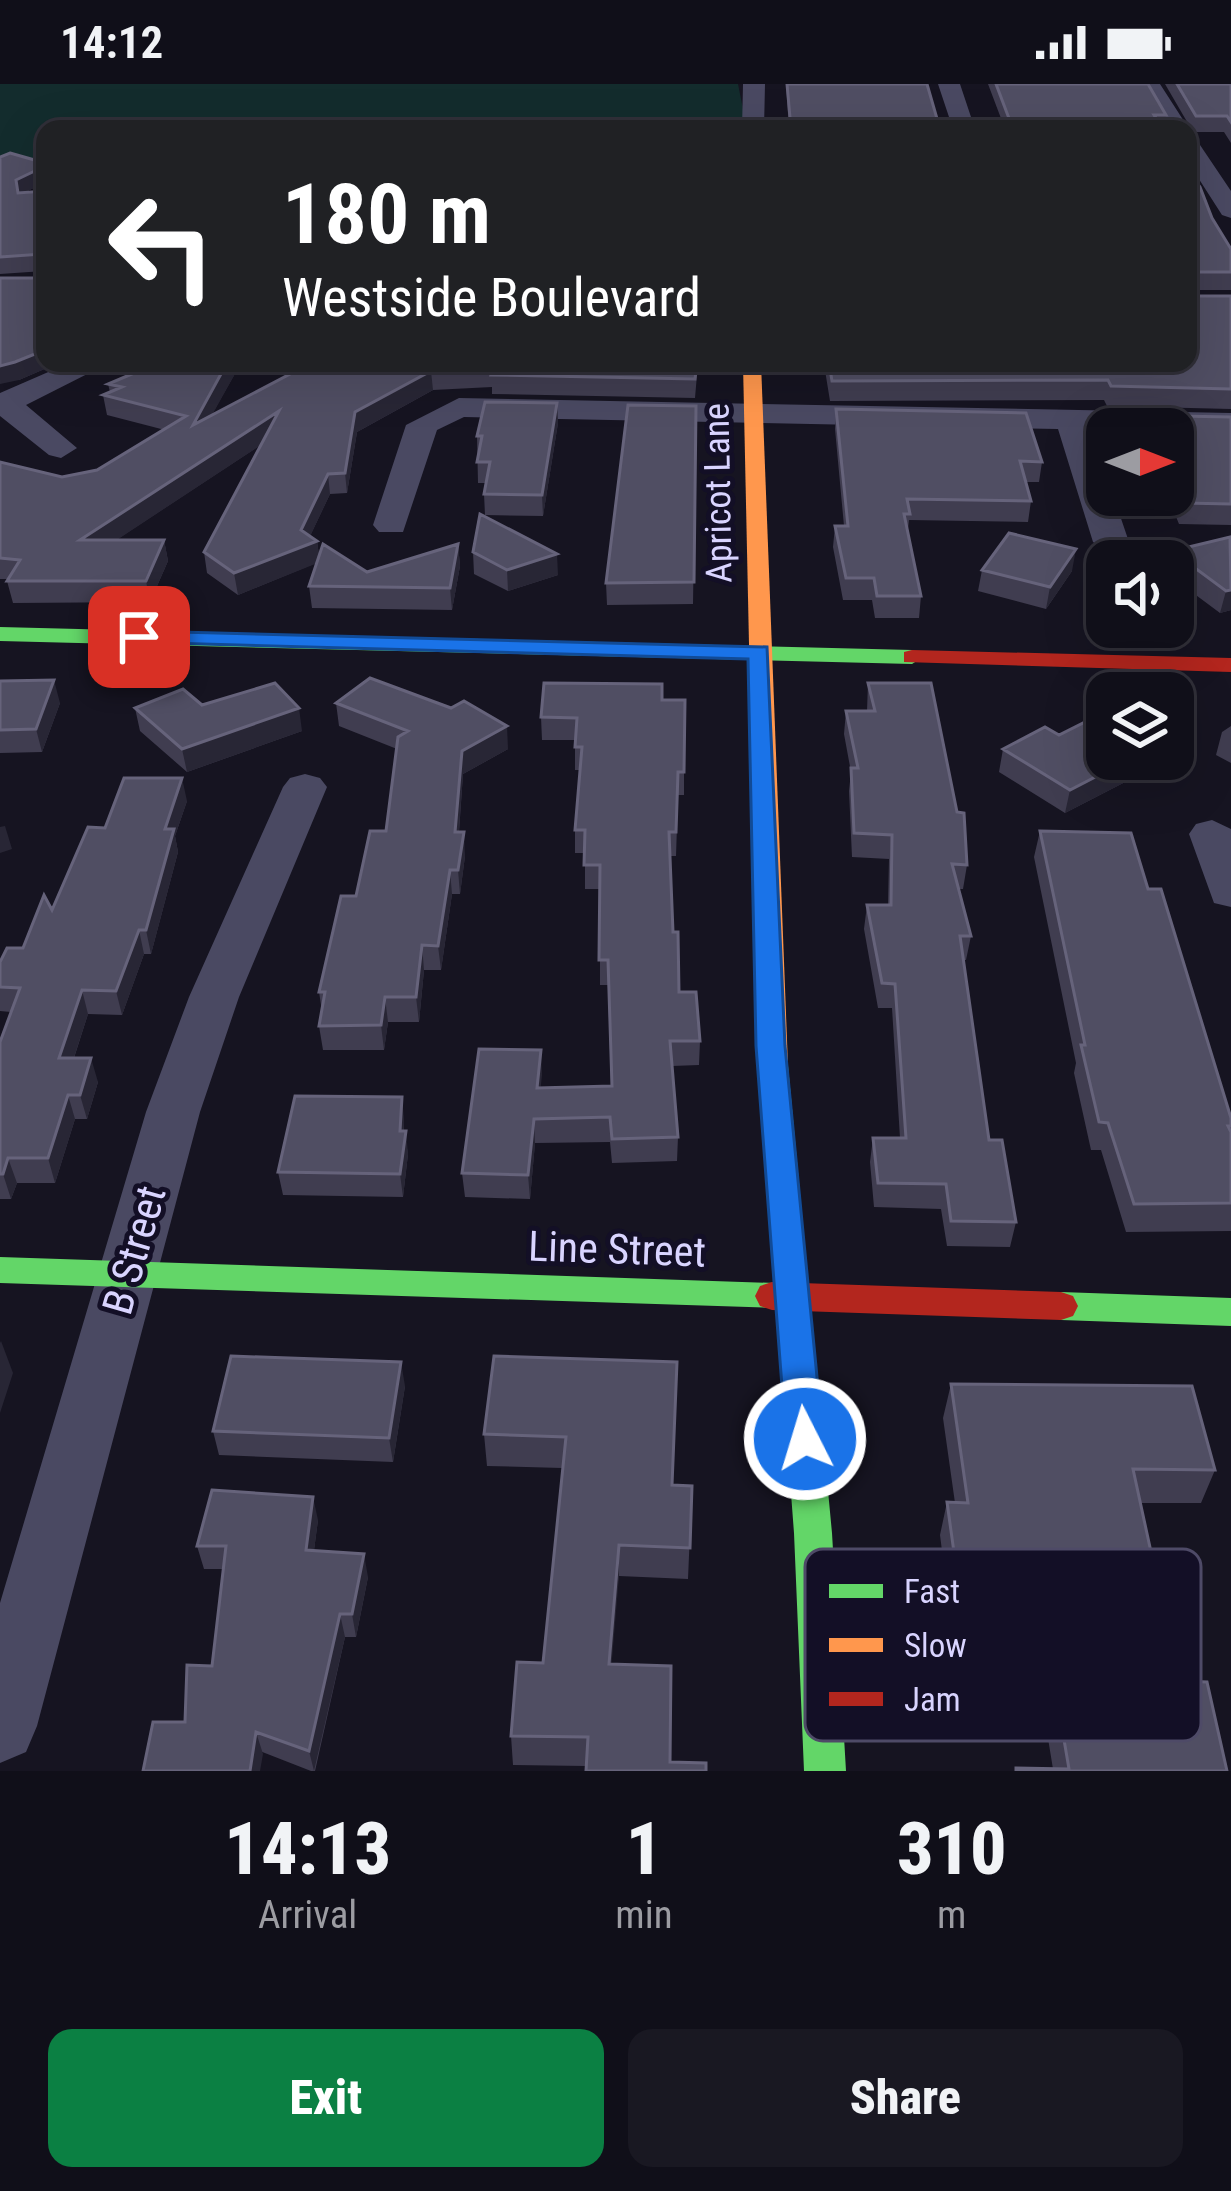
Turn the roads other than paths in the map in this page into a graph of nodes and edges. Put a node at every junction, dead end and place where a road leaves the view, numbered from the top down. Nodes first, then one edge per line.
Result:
1 (754, 84) edge
2 (949, 84) edge
3 (1149, 84) edge
4 (753, 120) edge
5 (961, 120) edge
6 (1172, 120) edge
7 (1197, 158) edge
8 (1231, 210) edge
9 (74, 372) edge
10 (752, 372) edge
11 (3, 404) edge
12 (752, 412) junction
13 (1071, 419) junction
14 (1231, 423) edge
15 (61, 448) dead end
16 (391, 525) dead end
17 (1110, 540) edge
18 (0, 634) edge
19 (759, 652) junction
20 (1231, 665) edge
21 (305, 787) dead end
22 (1212, 834) dead end
23 (1231, 892) edge
24 (0, 1270) edge
25 (128, 1274) junction
26 (792, 1298) junction
27 (1231, 1312) edge
28 (814, 1549) edge
29 (0, 1726) edge
30 (823, 1741) edge
31 (825, 1771) edge

1 - 4 street
2 - 5 street
3 - 6 street
7 - 8 street
9 - 11 street
10 - 12 street, Apricot Lane
11 - 15 street
12 - 13 street
12 - 16 street
12 - 19 street, Apricot Lane
13 - 14 street
13 - 17 street
18 - 19 street
19 - 20 street
19 - 26 street, Apricot Lane
21 - 25 street, B Street
22 - 23 street
24 - 25 street, Line Street
25 - 26 street, Line Street
25 - 29 street, B Street
26 - 27 street, Line Street
26 - 28 street, Apricot Lane
30 - 31 street, Apricot Lane

